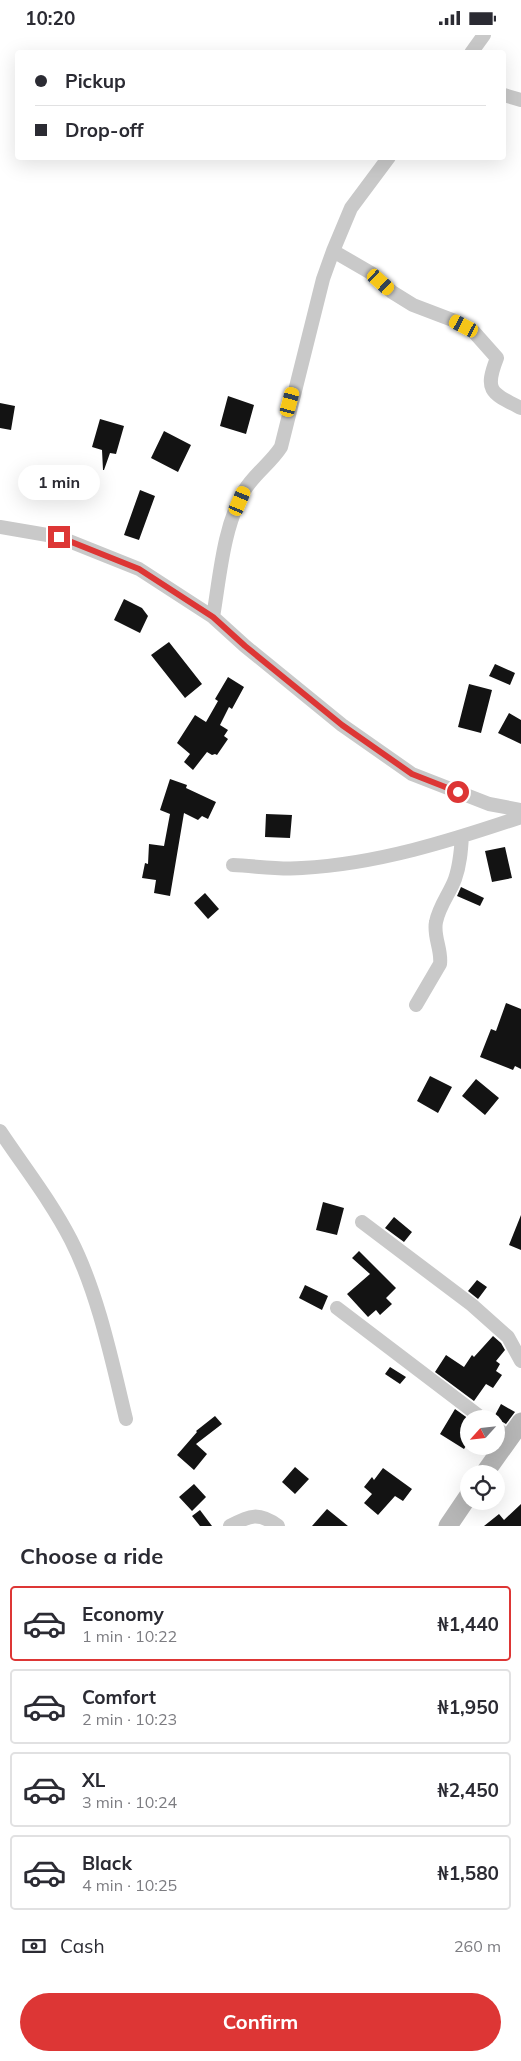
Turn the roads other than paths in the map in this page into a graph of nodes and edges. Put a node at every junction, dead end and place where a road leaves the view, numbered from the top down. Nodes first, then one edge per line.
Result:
1 (484, 35) edge
2 (473, 50) edge
3 (506, 96) edge
4 (521, 100) edge
5 (387, 160) edge
6 (333, 251) junction
7 (521, 408) edge
8 (0, 527) edge
9 (213, 617) junction
10 (521, 810) edge
11 (521, 817) edge
12 (462, 836) junction
13 (234, 865) dead end
14 (416, 1005) dead end
15 (0, 1131) edge
16 (362, 1222) dead end
17 (337, 1308) dead end
18 (521, 1361) edge
19 (471, 1410) edge
20 (126, 1419) dead end
21 (513, 1429) edge
22 (490, 1465) edge
23 (460, 1508) edge
24 (230, 1526) edge
25 (278, 1526) edge
26 (448, 1526) edge

1 - 2 street
3 - 4 street
5 - 6 street
6 - 7 street
6 - 9 street
8 - 9 street
9 - 10 street
11 - 12 street
12 - 13 street
12 - 14 street
15 - 20 street
16 - 18 street
17 - 19 street
21 - 22 main road
23 - 26 main road
24 - 25 street

